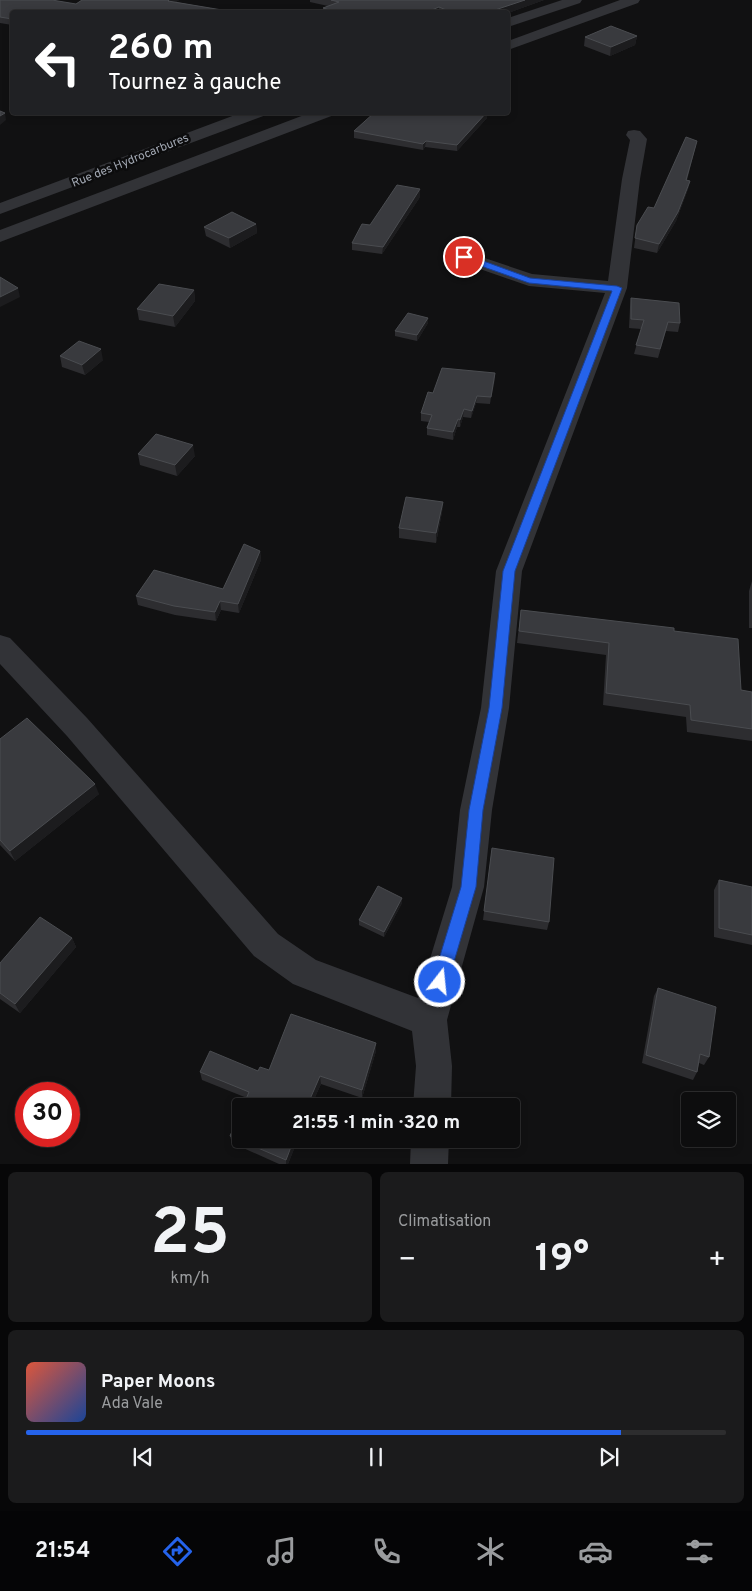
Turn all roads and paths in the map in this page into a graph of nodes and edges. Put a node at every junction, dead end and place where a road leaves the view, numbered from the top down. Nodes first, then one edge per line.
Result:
1 (632, 0) edge
2 (571, 1) edge
3 (510, 22) edge
4 (510, 45) edge
5 (251, 115) edge
6 (320, 115) edge
7 (634, 135) dead end
8 (0, 209) edge
9 (0, 236) edge
10 (464, 257) dead end
11 (617, 288) junction
12 (0, 646) edge
13 (429, 1020) junction
14 (432, 1098) edge
15 (430, 1148) edge
16 (429, 1164) edge

1 - 4 street
2 - 3 street
5 - 8 street, Rue des Hydrocarbures
6 - 9 street
7 - 11 street
10 - 11 street
11 - 13 street
12 - 13 street
13 - 14 street
15 - 16 street

